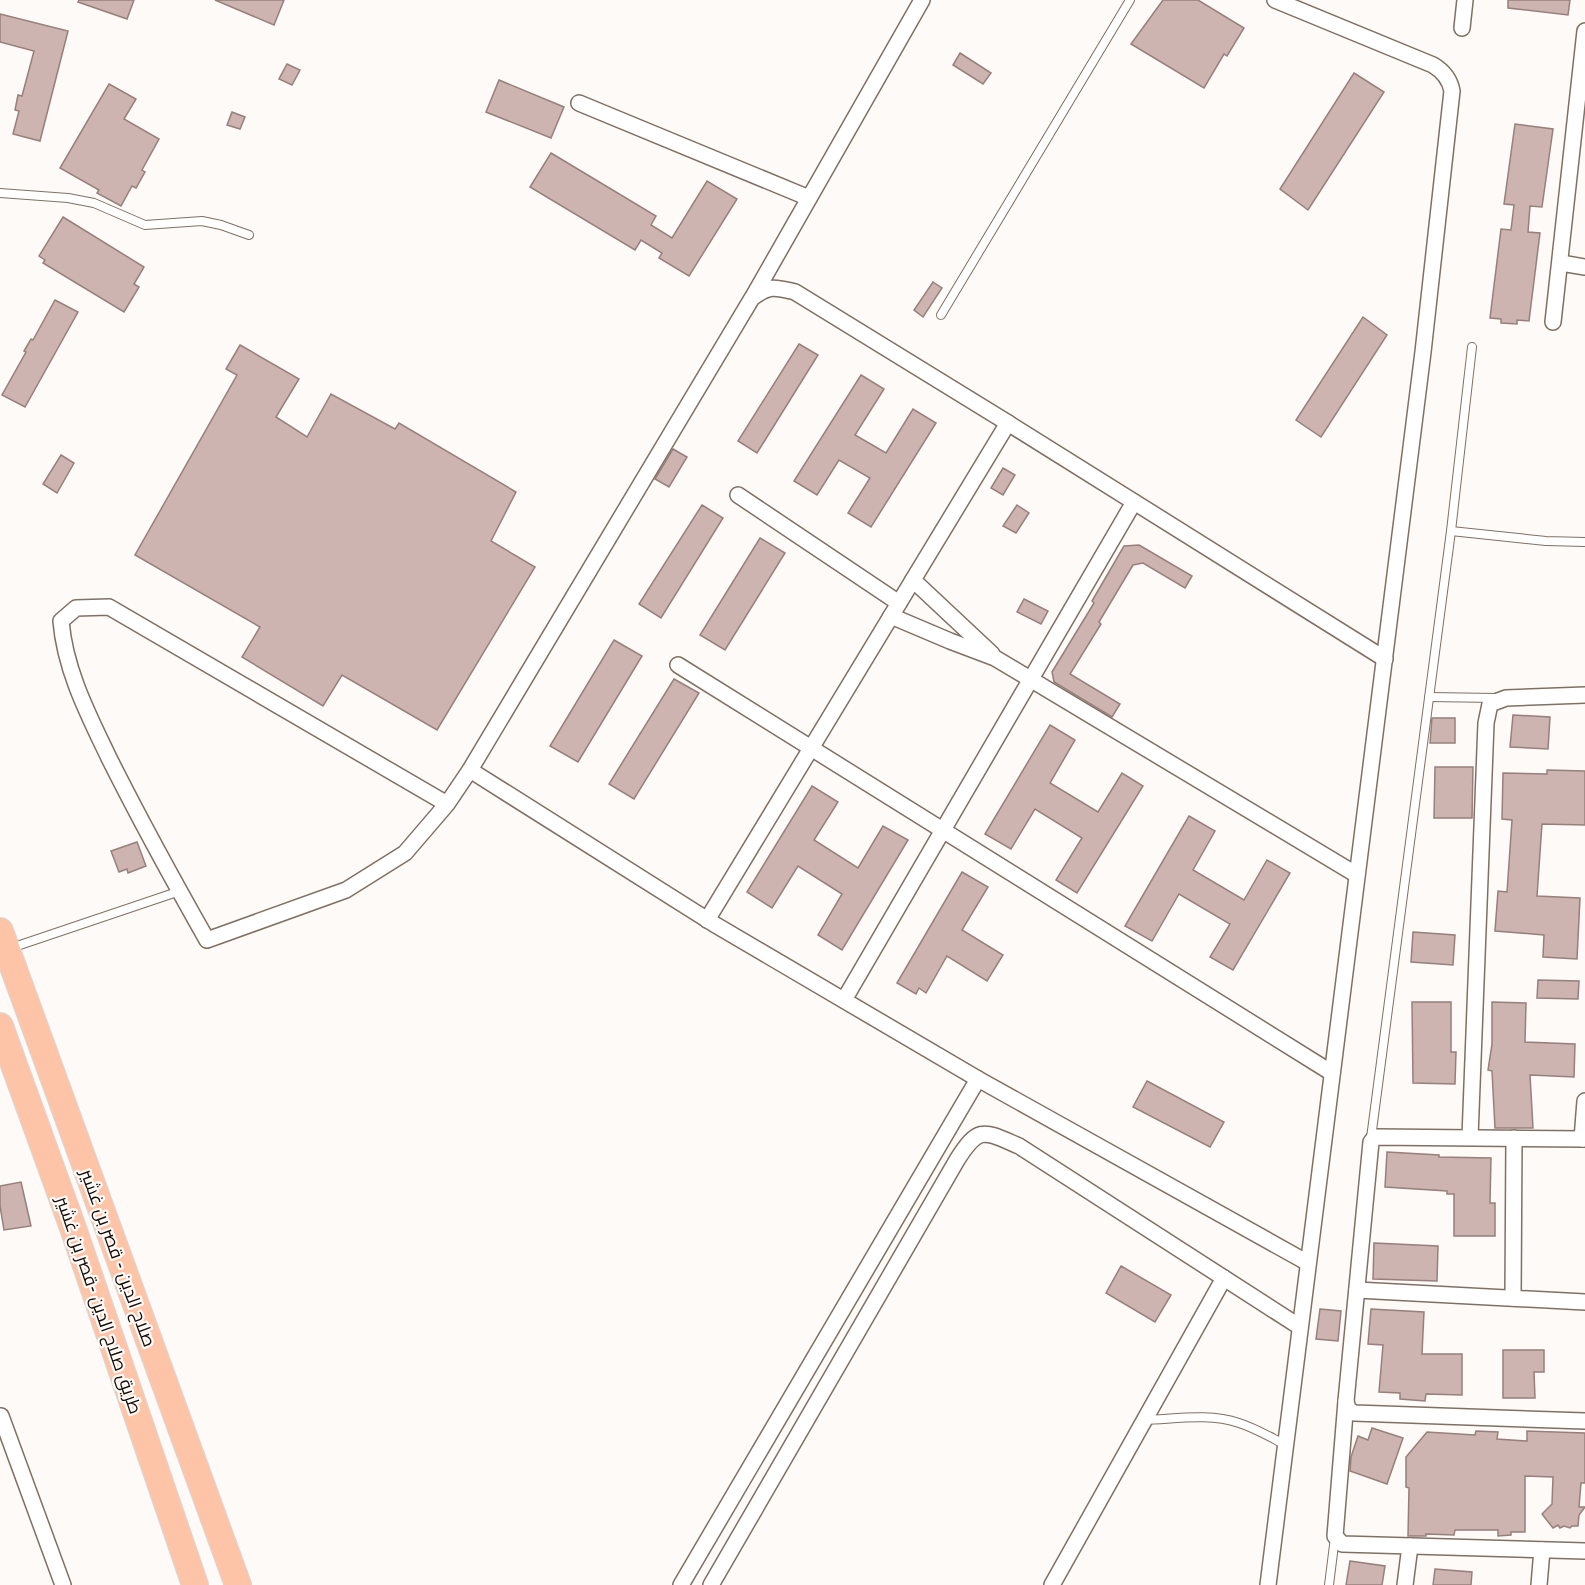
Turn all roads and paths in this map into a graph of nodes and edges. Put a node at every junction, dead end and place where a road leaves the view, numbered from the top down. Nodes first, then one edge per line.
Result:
1 (922, 0) edge
2 (1130, 0) edge
3 (1275, 0) edge
4 (1465, 0) edge
5 (1462, 28) dead end
6 (1585, 31) edge
7 (579, 104) dead end
8 (1580, 124) edge
9 (0, 193) edge
10 (810, 198) junction
11 (249, 235) dead end
12 (1561, 263) junction
13 (1585, 267) edge
14 (752, 298) junction
15 (941, 315) dead end
16 (1553, 322) dead end
17 (1472, 348) dead end
18 (1008, 423) junction
19 (738, 495) dead end
20 (1134, 502) junction
21 (1451, 531) junction
22 (1585, 542) edge
23 (913, 580) junction
24 (895, 610) junction
25 (995, 658) junction
26 (1385, 659) junction
27 (678, 665) dead end
28 (1031, 680) junction
29 (1585, 695) edge
30 (1429, 697) junction
31 (1506, 698) junction
32 (811, 747) junction
33 (470, 770) junction
34 (447, 804) junction
35 (944, 830) junction
36 (1357, 875) junction
37 (180, 891) junction
38 (707, 920) junction
39 (3, 940) edge
40 (844, 1000) junction
41 (0, 1026) edge
42 (1332, 1073) junction
43 (978, 1079) junction
44 (1585, 1101) edge
45 (1470, 1137) junction
46 (1514, 1138) junction
47 (1584, 1139) edge
48 (1371, 1142) junction
49 (1308, 1263) junction
50 (1224, 1278) junction
51 (1357, 1290) junction
52 (1513, 1298) junction
53 (1585, 1302) edge
54 (1300, 1327) junction
55 (1346, 1401) junction
56 (2, 1416) dead end
57 (1145, 1420) junction
58 (1585, 1422) edge
59 (1286, 1445) junction
60 (1335, 1536) junction
61 (1410, 1546) junction
62 (1542, 1550) junction
63 (1585, 1551) edge
64 (63, 1585) edge
65 (195, 1585) edge
66 (238, 1585) edge
67 (681, 1585) edge
68 (711, 1585) edge
69 (1052, 1585) edge
70 (1268, 1585) edge
71 (1329, 1585) edge
72 (1405, 1585) edge
73 (1539, 1585) edge

1 - 10 street
2 - 15 lane
3 - 26 street
4 - 5 street
6 - 8 street
7 - 10 street
8 - 12 street
9 - 11 lane
10 - 14 street
12 - 13 street
12 - 16 street
14 - 18 street
14 - 33 street
17 - 21 lane
18 - 20 street
18 - 23 street
19 - 24 street
20 - 26 street
20 - 28 street
21 - 22 lane
21 - 30 lane
23 - 24 street
23 - 25 street
24 - 25 street
24 - 32 street
25 - 28 street
26 - 36 street
27 - 32 street
28 - 35 street
28 - 36 street
29 - 31 street
30 - 31 lane
30 - 48 lane
31 - 45 street
32 - 35 street
32 - 38 street
33 - 34 street
33 - 38 street
34 - 37 street
34 - 37 street
35 - 40 street
35 - 42 street
36 - 42 street
37 - 39 lane
38 - 40 street
39 - 66 highway, صلاح الدين - قصر بن غشير
40 - 43 street
41 - 65 highway, طريق صلاح الدين -قصر بن غشير
42 - 49 street
43 - 49 street
43 - 67 street
44 - 47 street
45 - 46 street
45 - 48 street
46 - 47 street
46 - 52 street
48 - 51 street
49 - 54 street
50 - 54 street
50 - 57 street
50 - 68 street
51 - 52 street
51 - 55 street
52 - 53 street
54 - 59 street
55 - 58 street
55 - 60 street
56 - 64 street
57 - 59 lane
57 - 69 street
59 - 70 street
60 - 61 street
60 - 71 lane
61 - 62 street
61 - 72 street
62 - 63 street
62 - 73 street

